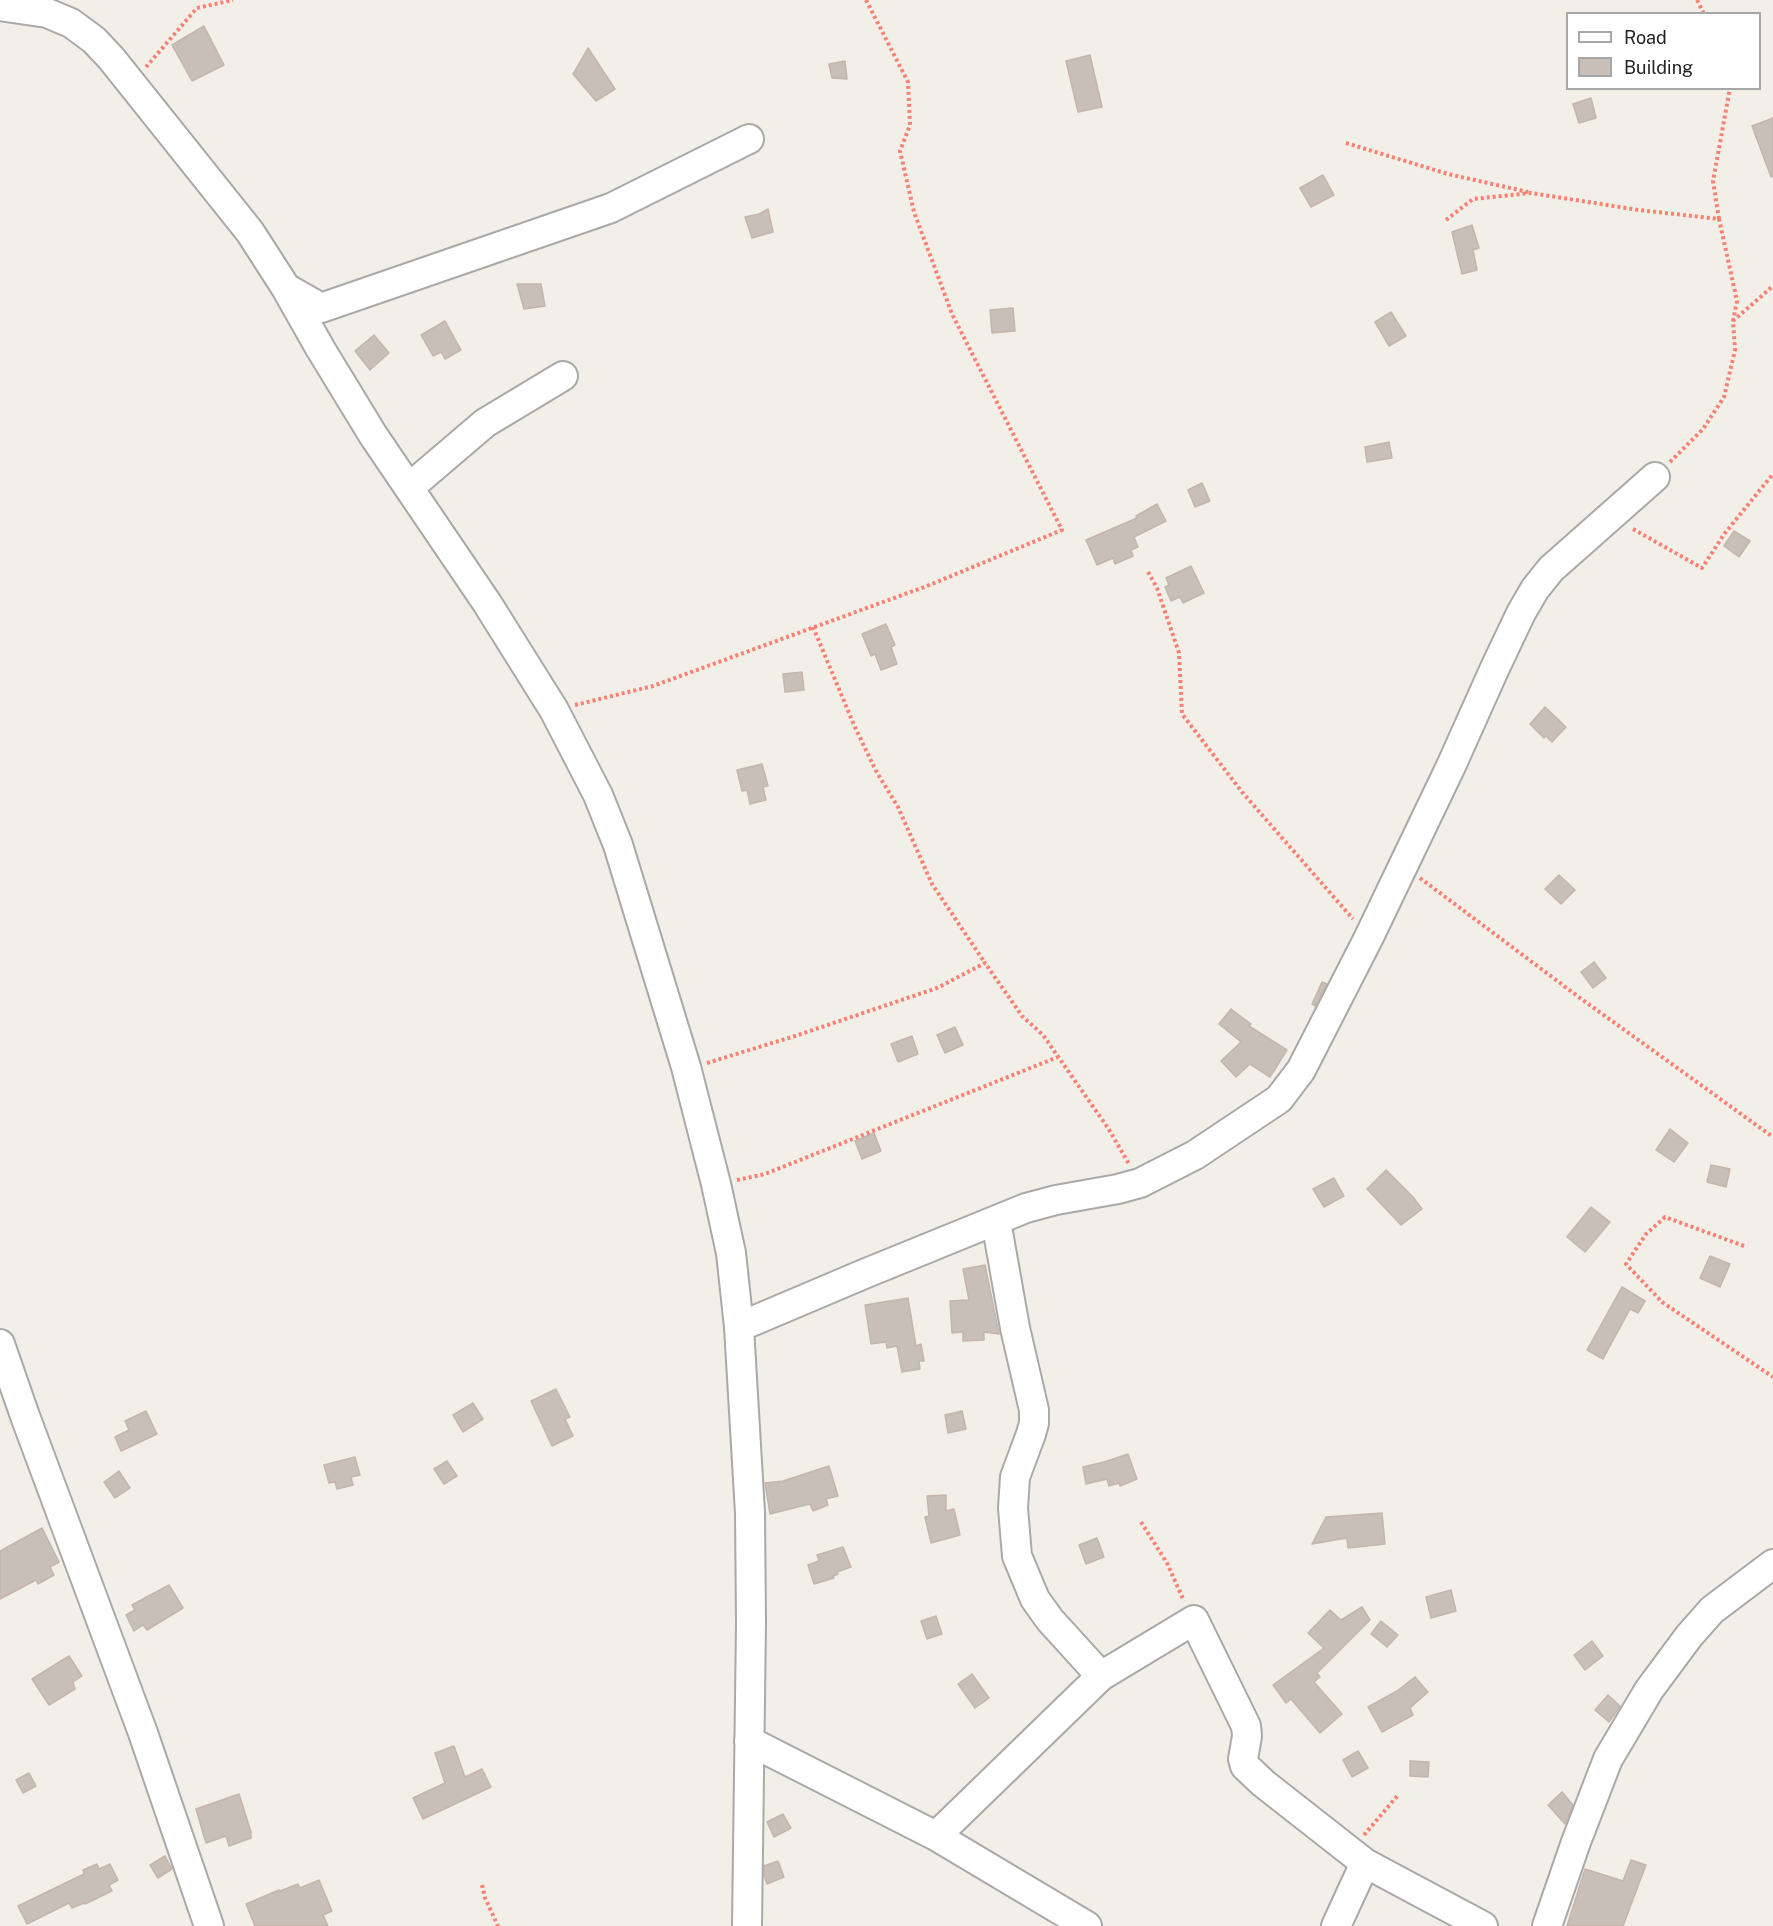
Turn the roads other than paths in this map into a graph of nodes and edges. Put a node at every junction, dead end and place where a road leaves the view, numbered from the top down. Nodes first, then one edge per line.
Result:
1 (0, 6) edge
2 (749, 139) dead end
3 (286, 288) junction
4 (563, 376) dead end
5 (1655, 477) road end
6 (410, 487) junction
7 (996, 1221) junction
8 (739, 1327) junction
9 (0, 1344) edge
10 (1773, 1564) edge
11 (1101, 1676) junction
12 (749, 1741) junction
13 (936, 1836) junction
14 (1358, 1857) junction
15 (209, 1926) edge
16 (747, 1926) edge
17 (1087, 1926) edge
18 (1336, 1926) edge
19 (1483, 1926) edge
20 (1547, 1926) edge

1 - 3 street
2 - 3 street
3 - 6 street
4 - 6 street
5 - 7 street
6 - 8 street
7 - 8 street
7 - 11 street
8 - 12 street
9 - 15 street
10 - 20 street
11 - 13 street
11 - 14 street
12 - 13 street
12 - 16 street
13 - 17 street
14 - 18 street
14 - 19 street

